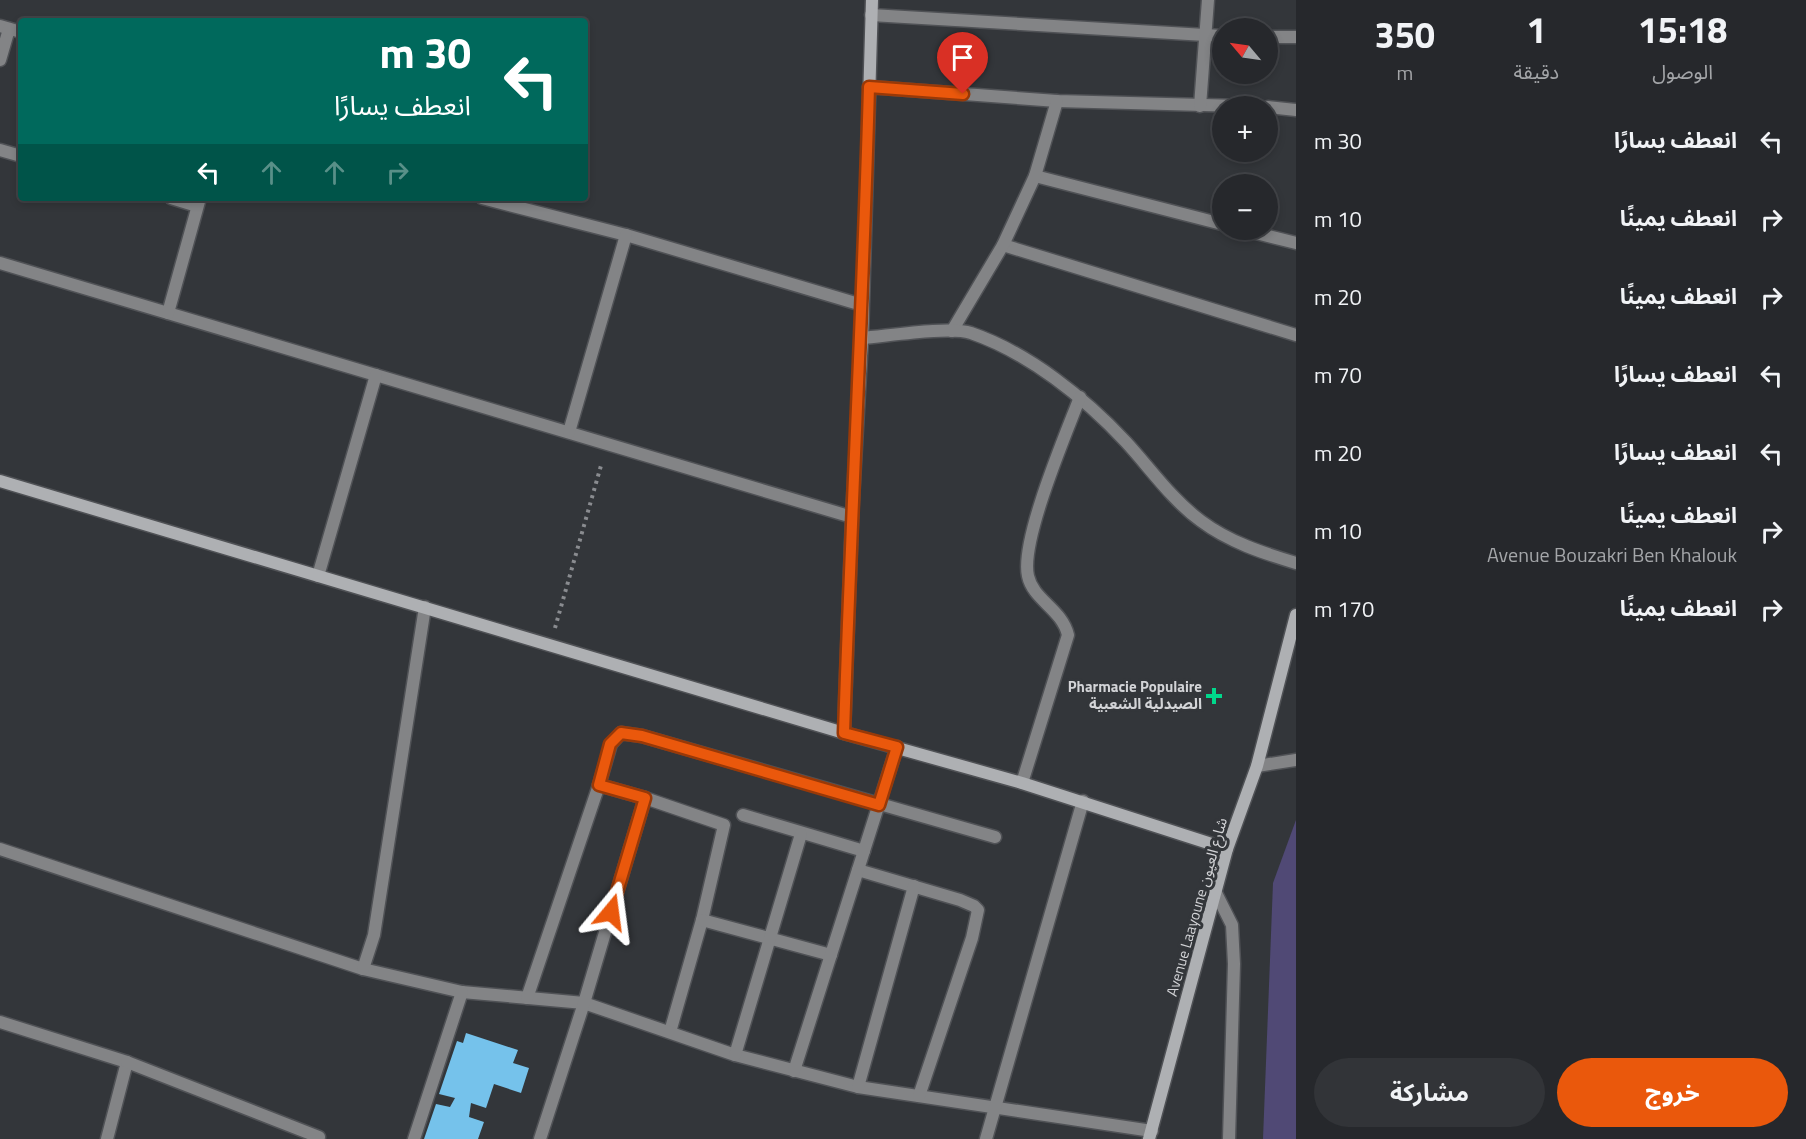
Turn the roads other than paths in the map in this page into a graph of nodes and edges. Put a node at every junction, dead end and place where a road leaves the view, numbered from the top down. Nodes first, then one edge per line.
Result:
1 (872, 0) edge
2 (1208, 0) edge
3 (871, 15) junction
4 (10, 29) edge
5 (1206, 35) junction
6 (1212, 35) edge
7 (1278, 37) edge
8 (1296, 37) edge
9 (0, 60) edge
10 (869, 87) junction
11 (1057, 101) junction
12 (1200, 105) junction
13 (1212, 105) edge
14 (1278, 108) edge
15 (1296, 110) edge
16 (0, 150) edge
17 (18, 155) edge
18 (1035, 176) junction
19 (494, 201) edge
20 (199, 202) edge
21 (1212, 221) edge
22 (626, 235) junction
23 (1278, 238) edge
24 (1296, 243) edge
25 (1003, 245) junction
26 (0, 263) edge
27 (862, 305) junction
28 (168, 314) junction
29 (952, 332) junction
30 (1296, 335) edge
31 (862, 338) junction
32 (376, 375) junction
33 (1080, 397) junction
34 (569, 432) junction
35 (0, 481) edge
36 (852, 517) junction
37 (1296, 563) edge
38 (318, 576) junction
39 (425, 608) junction
40 (1296, 615) edge
41 (844, 733) junction
42 (897, 747) junction
43 (1296, 760) edge
44 (1257, 766) junction
45 (1022, 783) junction
46 (599, 785) junction
47 (645, 798) junction
48 (1083, 801) junction
49 (879, 805) junction
50 (743, 816) dead end
51 (801, 834) junction
52 (995, 837) dead end
53 (0, 849) edge
54 (1227, 849) junction
55 (864, 850) junction
56 (858, 870) junction
57 (914, 886) junction
58 (1215, 891) junction
59 (702, 920) junction
60 (768, 938) junction
61 (831, 955) junction
62 (363, 969) junction
63 (462, 992) junction
64 (527, 998) junction
65 (584, 1003) junction
66 (0, 1022) edge
67 (669, 1032) junction
68 (735, 1055) junction
69 (127, 1062) junction
70 (794, 1071) junction
71 (858, 1088) junction
72 (919, 1096) junction
73 (994, 1108) junction
74 (1150, 1135) edge
75 (319, 1137) dead end
76 (106, 1139) edge
77 (414, 1139) edge
78 (540, 1139) edge
79 (986, 1139) edge
80 (1229, 1139) edge

1 - 3 street
2 - 5 street
3 - 5 street
3 - 10 street
4 - 9 street
5 - 6 street
5 - 12 street
7 - 8 street
10 - 11 street
10 - 27 street
11 - 12 street
11 - 18 street
12 - 13 street
14 - 15 street
16 - 17 street
18 - 21 street
18 - 25 street
19 - 22 street
20 - 28 street
22 - 27 street
22 - 34 street
23 - 24 street
25 - 29 street
25 - 30 street
26 - 28 street
27 - 31 street
28 - 32 street
29 - 31 street
29 - 33 street
31 - 36 street
32 - 34 street
32 - 38 street
33 - 37 street
33 - 45 street
34 - 36 street
35 - 38 street
36 - 41 street
38 - 39 street
39 - 41 street
39 - 62 street
40 - 44 street, Avenue Laayoune شارع العيون
41 - 42 street
42 - 45 street
42 - 49 street
43 - 44 street
44 - 54 street, Avenue Laayoune شارع العيون
45 - 48 street
46 - 47 street
46 - 49 street
46 - 64 street
47 - 59 street
47 - 65 street
48 - 54 street
48 - 73 street
49 - 52 street
49 - 55 street
50 - 51 street
51 - 55 street
51 - 60 street
53 - 62 street
54 - 58 street, Avenue Laayoune شارع العيون
55 - 56 street
56 - 57 street
56 - 61 street
57 - 71 street
57 - 72 street
58 - 74 street, Avenue Laayoune شارع العيون
58 - 80 street
59 - 60 street
59 - 67 street
60 - 61 street
60 - 68 street
61 - 70 street
62 - 63 street
63 - 64 street
63 - 77 street
64 - 65 street
65 - 67 street
65 - 78 street
66 - 69 street
67 - 68 street
68 - 70 street
69 - 75 street
69 - 76 street
70 - 71 street
71 - 72 street
72 - 73 street
73 - 74 street
73 - 79 street

